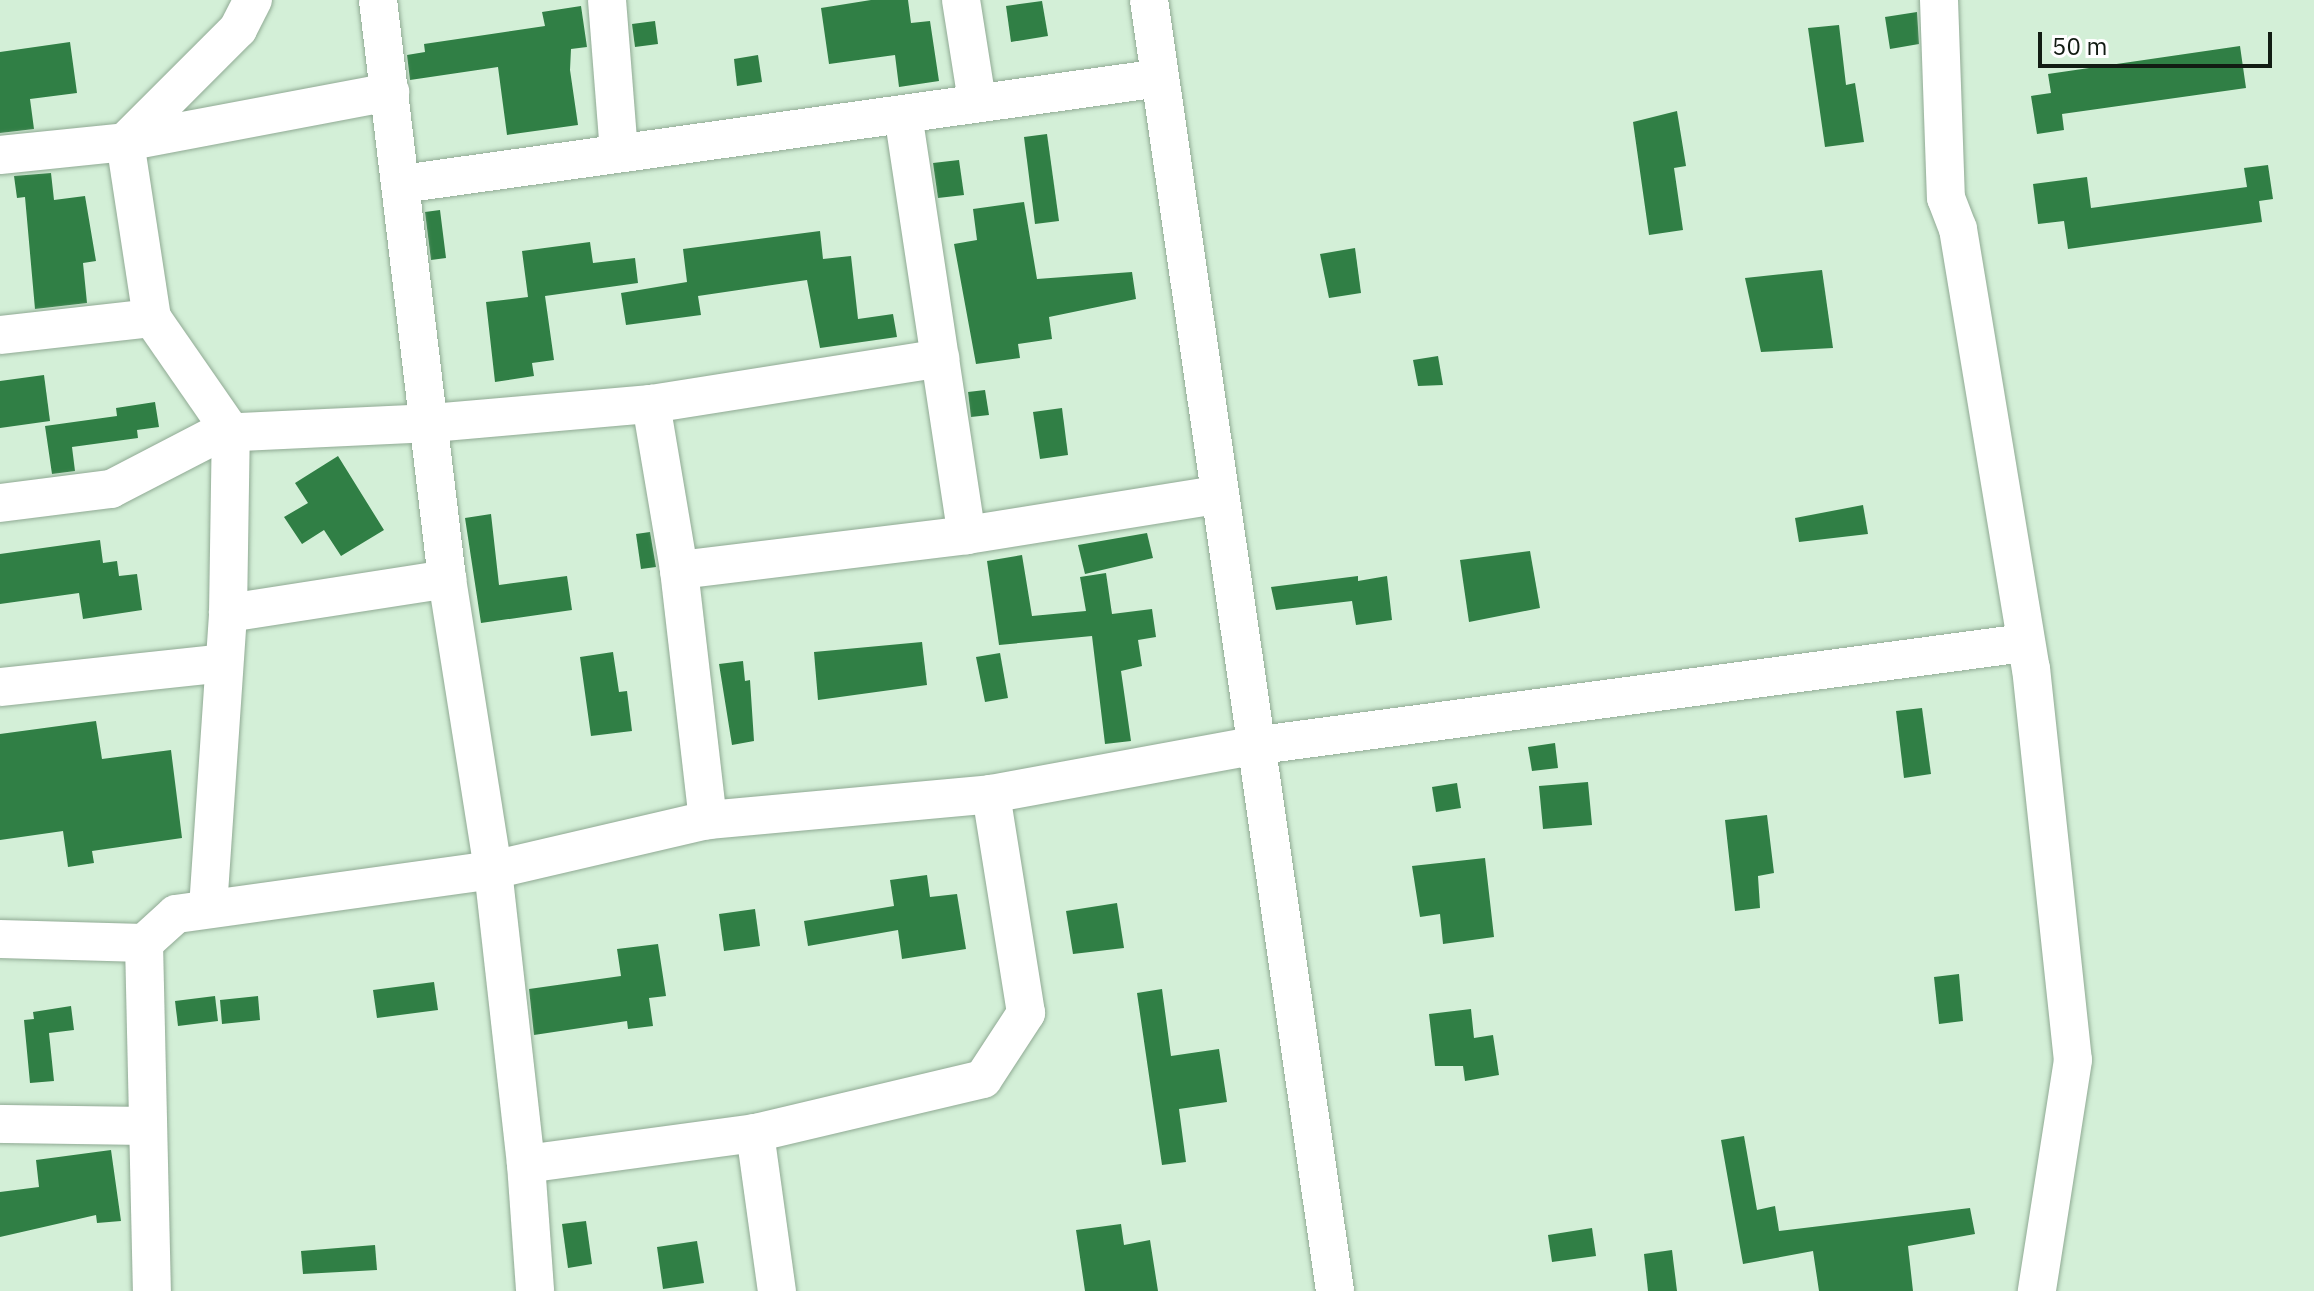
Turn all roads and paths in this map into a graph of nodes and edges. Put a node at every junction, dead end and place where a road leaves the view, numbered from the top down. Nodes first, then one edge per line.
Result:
1 (253, 0) edge
2 (378, 0) edge
3 (607, 0) edge
4 (961, 0) edge
5 (1149, 0) edge
6 (1939, 0) edge
7 (1160, 78) junction
8 (390, 92) junction
9 (977, 101) junction
10 (903, 114) junction
11 (125, 142) junction
12 (619, 153) junction
13 (0, 155) edge
14 (402, 184) junction
15 (152, 318) junction
16 (0, 335) edge
17 (940, 358) junction
18 (651, 404) junction
19 (432, 423) junction
20 (231, 432) junction
21 (1218, 495) junction
22 (0, 503) edge
23 (967, 535) junction
24 (679, 570) junction
25 (447, 579) junction
26 (228, 613) junction
27 (2024, 643) junction
28 (224, 663) junction
29 (0, 687) edge
30 (1253, 746) junction
31 (991, 794) junction
32 (708, 820) junction
33 (493, 870) junction
34 (208, 908) junction
35 (0, 939) edge
36 (144, 943) junction
37 (0, 1124) edge
38 (144, 1126) junction
39 (755, 1133) junction
40 (526, 1164) junction
41 (152, 1291) edge
42 (535, 1291) edge
43 (777, 1291) edge
44 (1335, 1291) edge
45 (2037, 1291) edge

1 - 11 street
2 - 8 street
3 - 12 street
4 - 9 street
5 - 7 street
6 - 27 street
7 - 9 street
7 - 21 street
8 - 11 street
8 - 14 street
9 - 10 street
10 - 12 street
10 - 17 street
11 - 13 street
11 - 15 street
12 - 14 street
14 - 19 street
15 - 16 street
15 - 20 street
17 - 18 street
17 - 23 street
18 - 19 street
18 - 24 street
19 - 20 street
19 - 25 street
20 - 22 street
20 - 26 street
21 - 23 street
21 - 30 street
23 - 24 street
24 - 32 street
25 - 26 street
25 - 33 street
26 - 28 street
27 - 30 street
27 - 45 street
28 - 29 street
28 - 34 street
30 - 31 street
30 - 44 street
31 - 32 street
31 - 39 street
32 - 33 street
33 - 34 street
33 - 40 street
34 - 36 street
35 - 36 street
36 - 38 street
37 - 38 street
38 - 41 street
39 - 40 street
39 - 43 street
40 - 42 street

